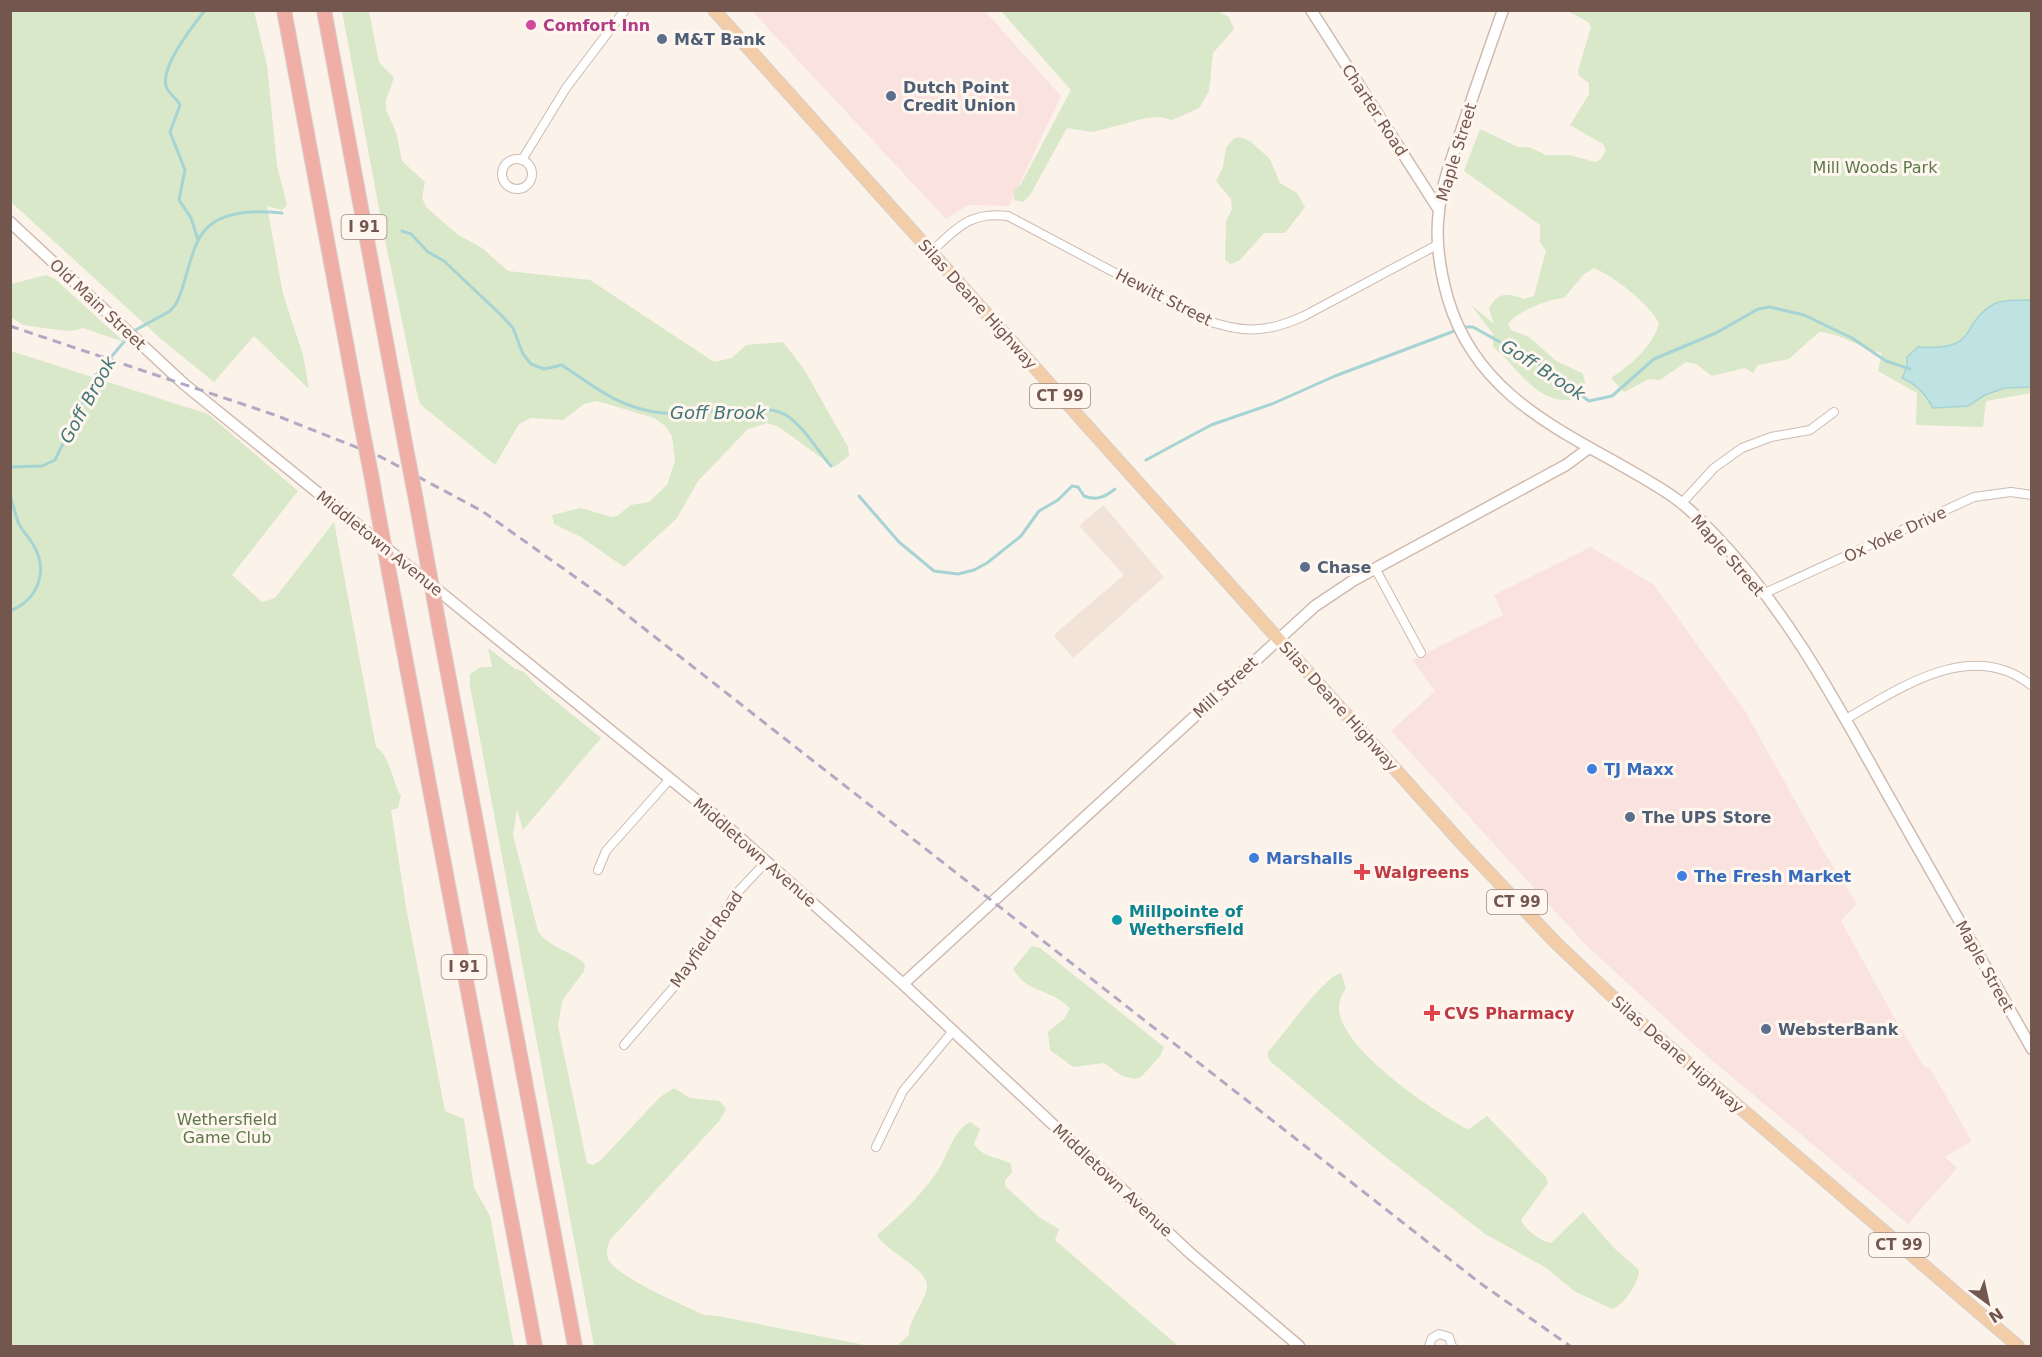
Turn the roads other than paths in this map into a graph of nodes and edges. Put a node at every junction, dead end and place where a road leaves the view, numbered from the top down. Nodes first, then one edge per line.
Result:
1 (276, 10) edge
2 (284, 10) edge
3 (324, 10) edge
4 (625, 10) edge
5 (714, 10) edge
6 (1311, 10) edge
7 (1503, 10) edge
8 (288, 32) junction
9 (522, 160) junction
10 (1439, 210) junction
11 (10, 222) edge
12 (1437, 245) junction
13 (931, 252) junction
14 (186, 385) joint
15 (1834, 412) dead end
16 (1589, 448) junction
17 (2031, 495) edge
18 (1681, 504) junction
19 (1375, 568) junction
20 (1762, 594) junction
21 (1278, 638) junction
22 (1421, 653) dead end
23 (2031, 686) edge
24 (1846, 719) junction
25 (670, 779) junction
26 (766, 861) junction
27 (598, 870) dead end
28 (903, 984) junction
29 (953, 1031) junction
30 (624, 1045) dead end
31 (2031, 1049) edge
32 (876, 1147) dead end
33 (535, 1347) edge
34 (575, 1347) edge
35 (1299, 1347) edge
36 (1429, 1347) edge
37 (1452, 1347) edge
38 (2018, 1347) edge

1 - 8 highway
2 - 8 highway, I 91
3 - 34 highway, I 91, bridge
4 - 9 street
5 - 13 main road, Silas Deane Highway / CT 99
6 - 10 street, Charter Road
7 - 10 street, Maple Street
8 - 33 highway, I 91, bridge
9 - 9 street
10 - 12 street, Maple Street
11 - 14 street, Old Main Street
12 - 13 street, Hewitt Street
12 - 16 street, Maple Street
13 - 21 main road, Silas Deane Highway / CT 99
14 - 25 street, Middletown Avenue
15 - 18 street
16 - 18 street, Maple Street
16 - 19 street, Mill Street
17 - 20 street, Ox Yoke Drive
18 - 20 street, Maple Street
19 - 21 street, Mill Street
19 - 22 street
20 - 24 street, Maple Street
21 - 28 street, Mill Street
21 - 38 main road, Silas Deane Highway / CT 99
23 - 24 street
24 - 31 street, Maple Street
25 - 26 street, Middletown Avenue
25 - 27 street
26 - 28 street, Middletown Avenue
26 - 30 street, Mayfield Road
28 - 29 street, Middletown Avenue
29 - 32 street
29 - 35 street, Middletown Avenue
36 - 37 street

